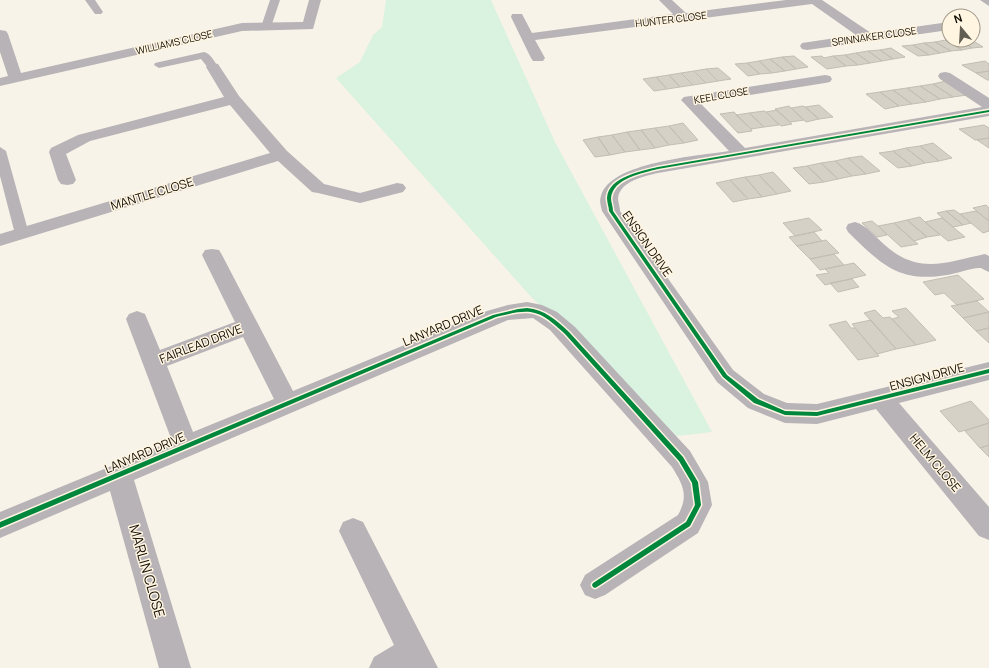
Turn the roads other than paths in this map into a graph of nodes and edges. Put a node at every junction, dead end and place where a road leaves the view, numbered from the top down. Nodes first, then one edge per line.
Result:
1 (90, 0) edge
2 (275, 0) edge
3 (315, 0) edge
4 (665, 0) edge
5 (815, 0) edge
6 (986, 0) edge
7 (989, 2) edge
8 (98, 12) dead end
9 (517, 17) dead end
10 (683, 17) junction
11 (266, 27) junction
12 (941, 27) edge
13 (1, 34) edge
14 (528, 37) junction
15 (868, 37) junction
16 (807, 46) dead end
17 (538, 58) dead end
18 (160, 65) dead end
19 (213, 67) joint
20 (945, 76) dead end
21 (16, 79) junction
22 (825, 79) dead end
23 (0, 82) edge
24 (233, 99) junction
25 (989, 105) edge
26 (989, 111) edge
27 (0, 151) edge
28 (740, 153) junction
29 (281, 155) junction
30 (67, 180) dead end
31 (397, 188) dead end
32 (855, 228) dead end
33 (22, 234) junction
34 (0, 240) edge
35 (212, 255) dead end
36 (988, 262) edge
37 (137, 319) dead end
38 (248, 326) junction
39 (154, 362) junction
40 (989, 371) edge
41 (882, 399) junction
42 (287, 402) junction
43 (186, 445) junction
44 (119, 475) junction
45 (0, 525) edge
46 (989, 527) edge
47 (353, 531) dead end
48 (595, 585) dead end
49 (417, 659) edge
50 (175, 668) edge
51 (385, 668) edge

1 - 8 lane
2 - 11 lane
3 - 11 street, WILLIAMS CLOSE
4 - 10 street
5 - 10 street, HUNTER CLOSE
5 - 15 street
6 - 7 street
9 - 14 street
10 - 14 street, HUNTER CLOSE
11 - 21 street, WILLIAMS CLOSE
12 - 15 street, SPINNAKER CLOSE
13 - 21 street
14 - 17 street
15 - 16 street, SPINNAKER CLOSE
18 - 19 lane
19 - 24 street
20 - 25 street
21 - 23 street, WILLIAMS CLOSE
22 - 28 street, KEEL CLOSE
24 - 29 street
24 - 30 street
26 - 28 street, ENSIGN DRIVE
27 - 33 lane
28 - 41 street, ENSIGN DRIVE
29 - 31 street
29 - 33 street, MANTLE CLOSE
32 - 36 street
33 - 34 street, MANTLE CLOSE
35 - 38 street, FAIRLEAD DRIVE
37 - 39 street, FAIRLEAD DRIVE
38 - 39 street, FAIRLEAD DRIVE
38 - 42 street, FAIRLEAD DRIVE
39 - 43 street, FAIRLEAD DRIVE
40 - 41 street, ENSIGN DRIVE
41 - 46 street, HELM CLOSE
42 - 43 street, LANYARD DRIVE
42 - 48 street, LANYARD DRIVE
43 - 44 street, LANYARD DRIVE
44 - 45 street, LANYARD DRIVE
44 - 50 street, MARLIN CLOSE
47 - 49 street
49 - 51 street

